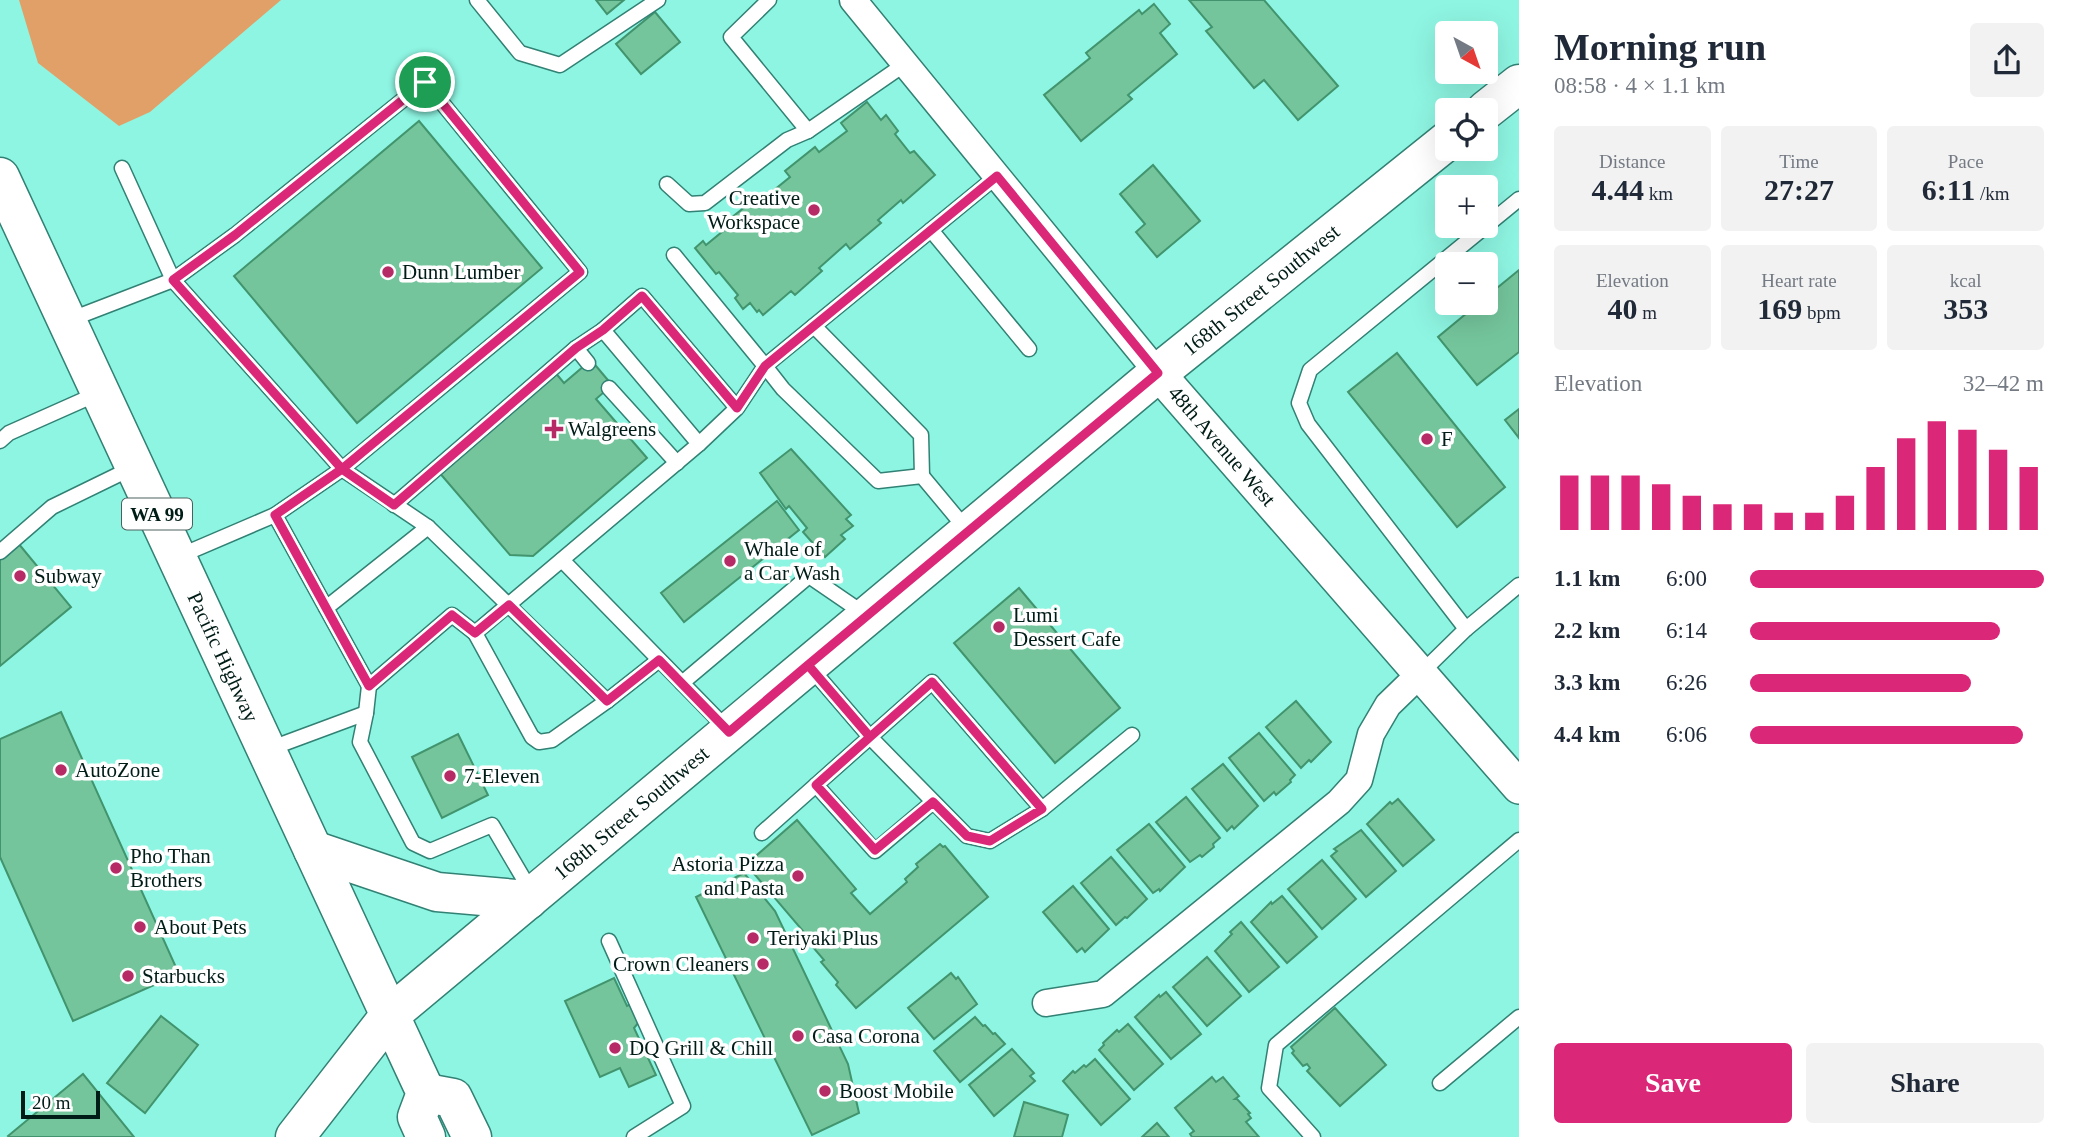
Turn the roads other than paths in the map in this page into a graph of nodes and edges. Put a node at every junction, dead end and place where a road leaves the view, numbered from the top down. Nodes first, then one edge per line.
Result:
1 (477, 0) edge
2 (658, 0) edge
3 (769, 0) edge
4 (852, 0) edge
5 (905, 64) junction
6 (1519, 84) edge
7 (1498, 101) edge
8 (808, 131) junction
9 (1435, 151) edge
10 (122, 168) dead end
11 (997, 176) junction
12 (667, 184) dead end
13 (3, 194) edge
14 (1519, 199) edge
15 (931, 230) junction
16 (674, 255) dead end
17 (173, 280) junction
18 (67, 321) junction
19 (814, 326) junction
20 (603, 330) junction
21 (576, 348) junction
22 (1029, 349) dead end
23 (587, 362) dead end
24 (765, 366) junction
25 (1158, 373) junction
26 (609, 388) dead end
27 (100, 393) junction
28 (737, 408) junction
29 (3, 434) edge
30 (699, 444) junction
31 (677, 463) junction
32 (135, 467) junction
33 (342, 469) junction
34 (922, 476) junction
35 (394, 505) junction
36 (275, 515) junction
37 (428, 527) junction
38 (968, 531) junction
39 (0, 552) edge
40 (177, 557) junction
41 (562, 560) junction
42 (1519, 585) edge
43 (509, 605) junction
44 (326, 608) junction
45 (867, 616) junction
46 (1466, 629) junction
47 (475, 633) junction
48 (659, 660) junction
49 (808, 665) junction
50 (1420, 674) junction
51 (682, 683) junction
52 (369, 686) junction
53 (607, 701) junction
54 (366, 713) junction
55 (729, 732) junction
56 (1132, 735) dead end
57 (870, 737) junction
58 (266, 750) junction
59 (816, 785) junction
60 (1519, 788) edge
61 (933, 802) junction
62 (1042, 809) junction
63 (762, 833) dead end
64 (1519, 840) edge
65 (313, 850) junction
66 (531, 897) junction
67 (609, 940) dead end
68 (1046, 1003) dead end
69 (390, 1015) junction
70 (1519, 1017) edge
71 (1440, 1083) dead end
72 (426, 1093) junction
73 (295, 1137) edge
74 (426, 1137) edge
75 (472, 1137) edge
76 (634, 1137) edge
77 (1313, 1137) edge

1 - 2 lane
3 - 8 lane
4 - 5 street, 48th Avenue West
5 - 8 lane
5 - 11 street, 48th Avenue West
6 - 7 main road
8 - 12 lane
9 - 25 main road, 168th Street Southwest
10 - 17 lane
11 - 15 lane
11 - 25 street, 48th Avenue West
13 - 18 main road, Pacific Highway / WA 99
14 - 46 lane
15 - 19 lane
15 - 22 lane
16 - 24 lane
17 - 18 lane
17 - 33 lane
17 - 33 lane
18 - 27 main road, Pacific Highway / WA 99
19 - 24 lane
19 - 34 lane
20 - 21 lane
20 - 28 lane
20 - 30 lane
21 - 23 lane
21 - 35 lane
24 - 28 lane
24 - 34 lane
25 - 38 main road, 168th Street Southwest
25 - 50 street, 48th Avenue West
26 - 31 lane
27 - 29 lane
27 - 32 main road, Pacific Highway / WA 99
28 - 30 lane
30 - 31 lane
31 - 41 lane
32 - 39 lane
32 - 40 main road, Pacific Highway / WA 99
33 - 35 lane
33 - 36 lane
34 - 38 lane
35 - 37 lane
36 - 40 lane
36 - 44 lane
37 - 43 lane
37 - 44 lane
38 - 45 main road, 168th Street Southwest
40 - 58 main road, Pacific Highway / WA 99
41 - 43 lane
41 - 48 lane
42 - 46 lane
43 - 47 lane
43 - 53 lane
44 - 52 lane
45 - 49 main road, 168th Street Southwest
45 - 51 lane
46 - 50 lane
47 - 52 lane
47 - 53 lane
48 - 51 lane
48 - 53 lane
49 - 55 main road, 168th Street Southwest
49 - 57 lane
50 - 60 street, 48th Avenue West
50 - 68 street
51 - 55 lane
52 - 54 lane
54 - 58 lane
54 - 66 lane
55 - 66 main road, 168th Street Southwest
56 - 62 lane
57 - 59 lane
57 - 61 lane
57 - 62 lane
58 - 65 main road, Pacific Highway / WA 99
59 - 61 lane
59 - 63 lane
61 - 62 lane
64 - 77 lane
65 - 66 main road
65 - 69 main road, Pacific Highway / WA 99
66 - 69 main road, 168th Street Southwest
67 - 76 lane
69 - 72 main road, Pacific Highway / WA 99
69 - 73 main road, 168th Street Southwest
70 - 71 lane
72 - 74 main road
72 - 75 main road

